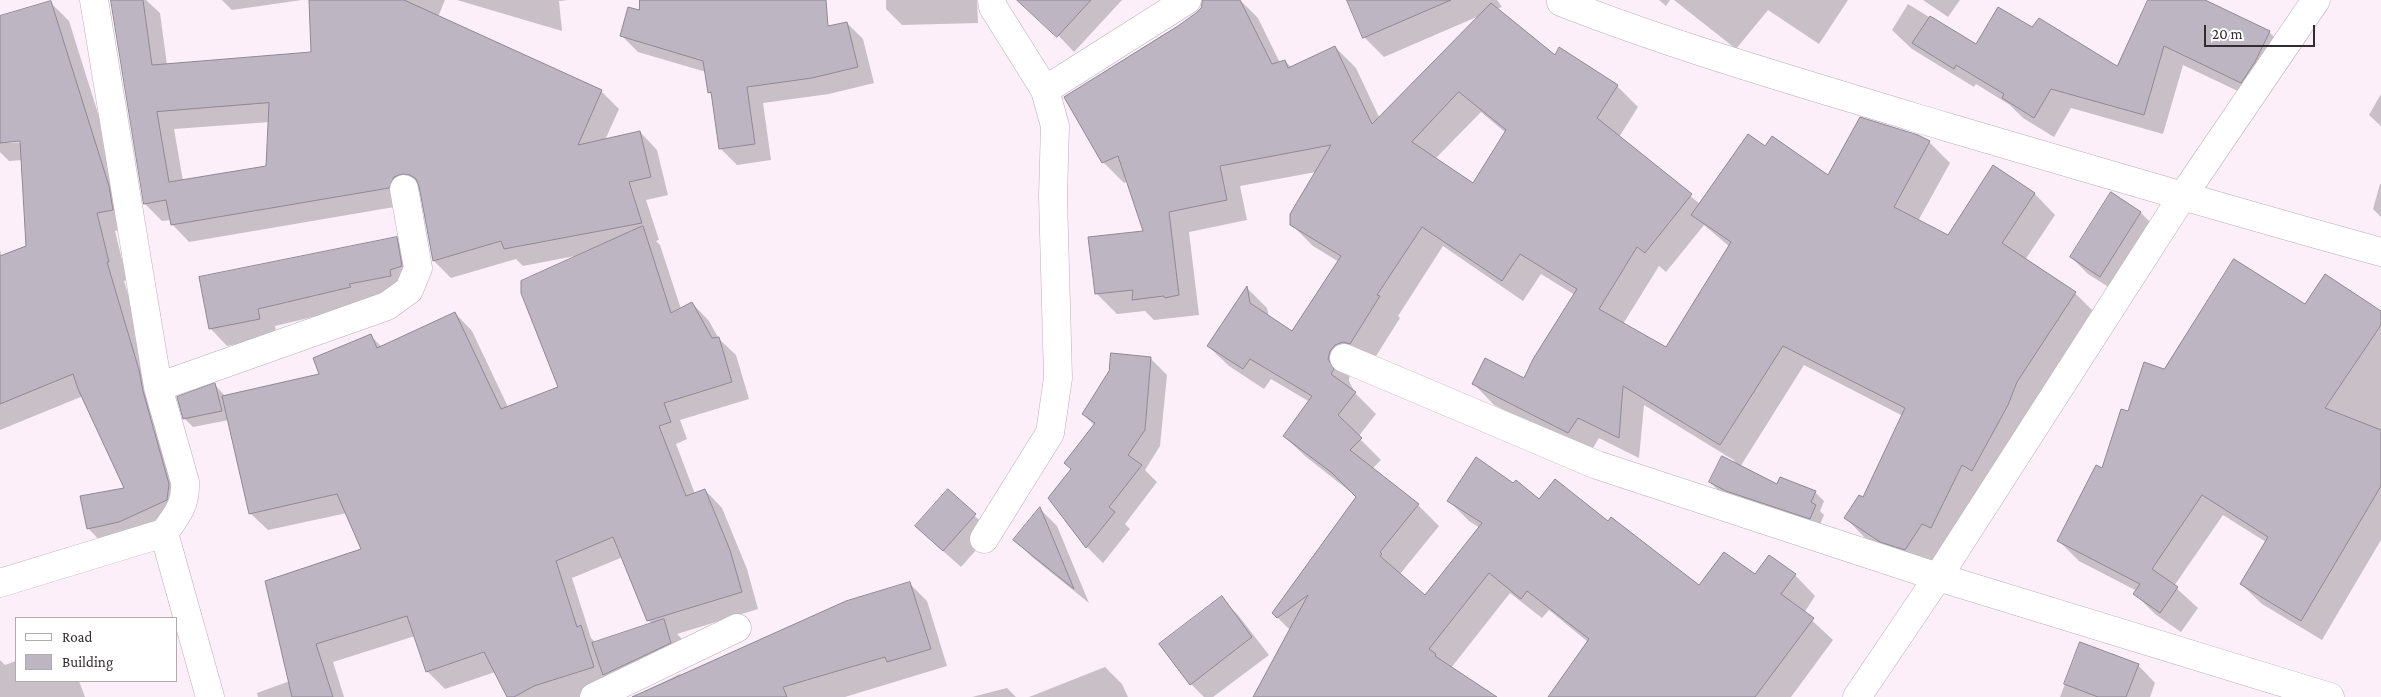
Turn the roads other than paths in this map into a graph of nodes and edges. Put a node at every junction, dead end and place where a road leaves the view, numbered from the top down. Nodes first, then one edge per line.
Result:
1 (94, 0) edge
2 (992, 0) edge
3 (1187, 0) edge
4 (2316, 0) edge
5 (1561, 2) dead end
6 (1044, 90) junction
7 (404, 189) dead end
8 (2182, 197) junction
9 (2381, 252) edge
10 (1344, 358) dead end
11 (158, 387) junction
12 (164, 533) junction
13 (984, 539) dead end
14 (1938, 577) junction
15 (0, 583) edge
16 (737, 628) dead end
17 (210, 697) edge
18 (594, 697) edge
19 (1857, 697) edge
20 (2330, 697) edge

1 - 11 street
2 - 6 street
3 - 6 street
4 - 8 street
5 - 8 street
6 - 13 street
7 - 11 street
8 - 9 street
8 - 14 street
10 - 14 street
11 - 12 street
12 - 15 street
12 - 17 street
14 - 19 street
14 - 20 street
16 - 18 street

